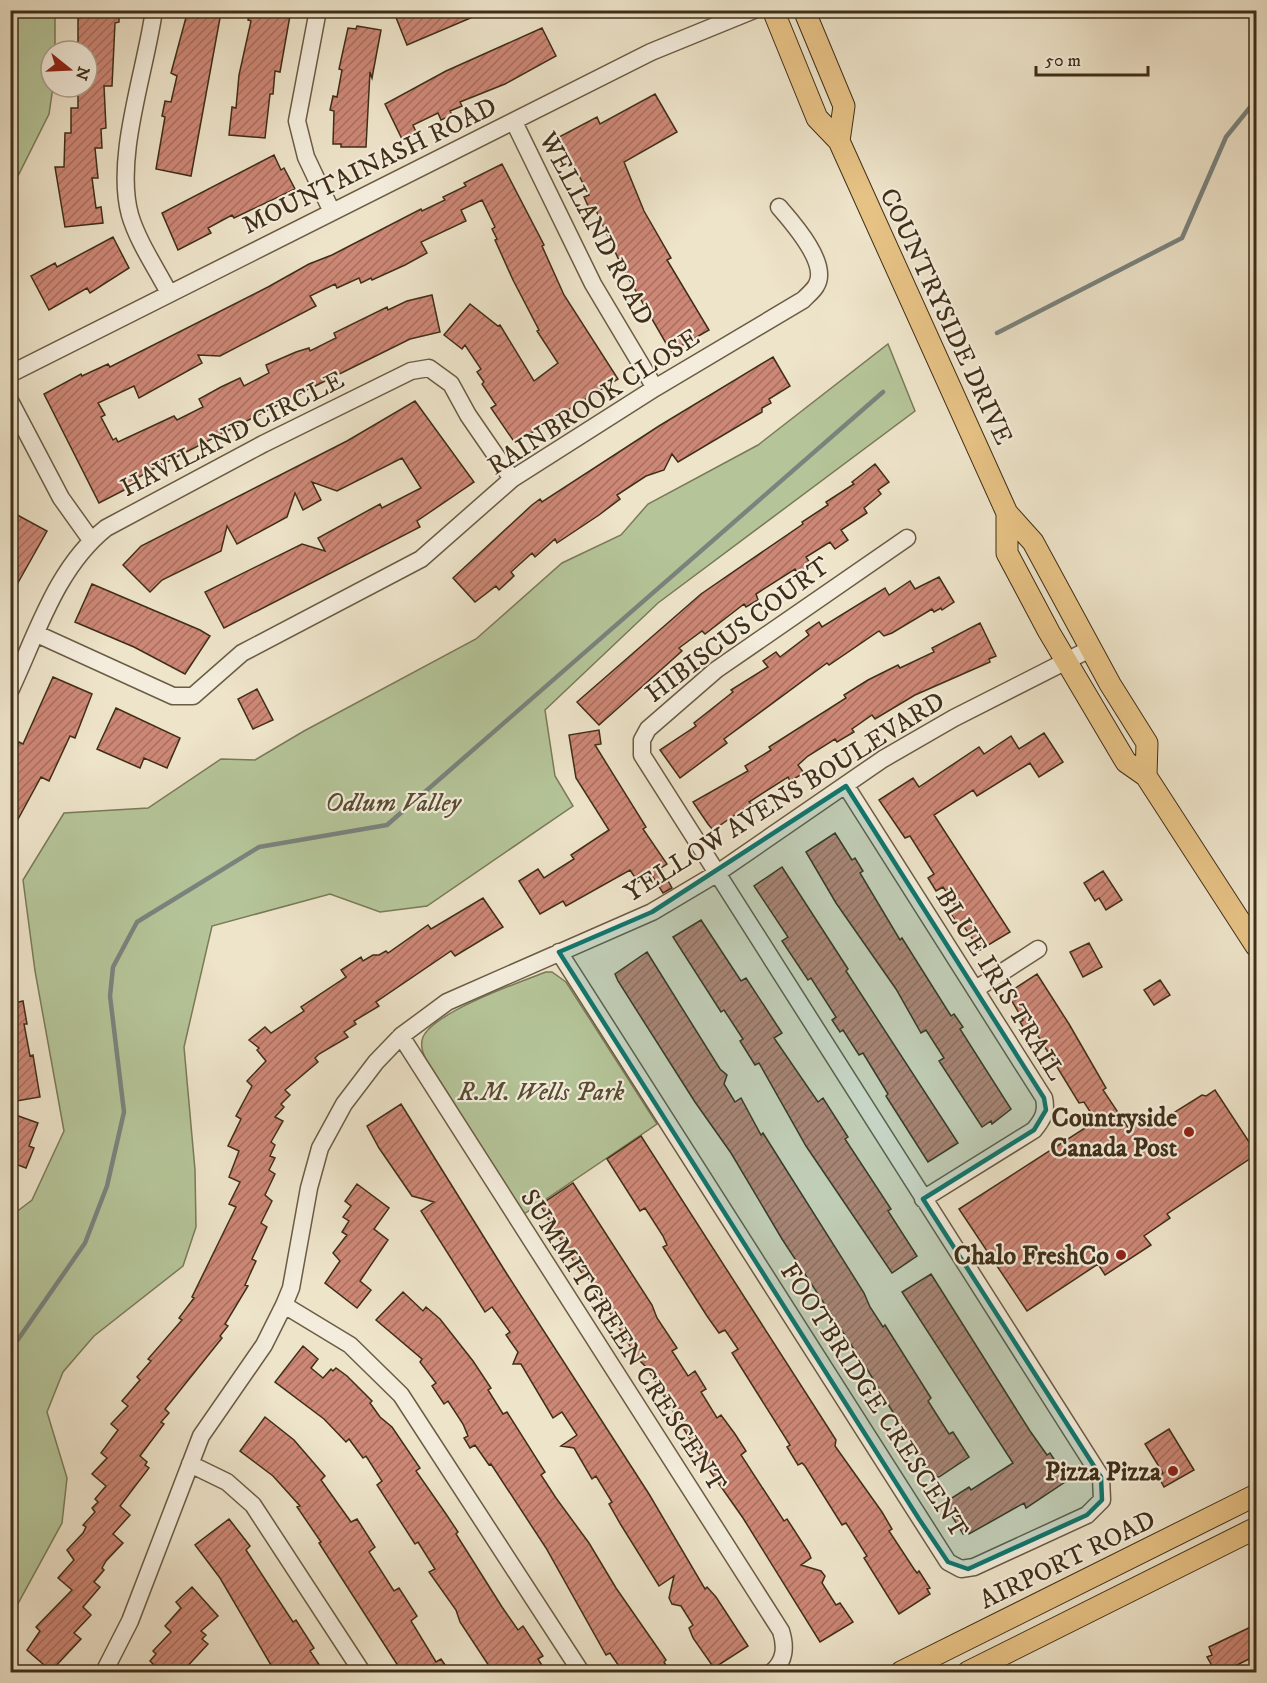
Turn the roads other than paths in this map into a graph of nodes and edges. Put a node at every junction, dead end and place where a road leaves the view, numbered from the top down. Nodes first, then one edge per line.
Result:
1 (154, 10) edge
2 (318, 10) edge
3 (754, 10) edge
4 (773, 10) edge
5 (804, 10) edge
6 (514, 122) junction
7 (839, 141) junction
8 (778, 207) dead end
9 (332, 212) junction
10 (169, 293) junction
11 (10, 375) edge
12 (655, 388) junction
13 (10, 401) edge
14 (512, 479) junction
15 (1007, 513) junction
16 (907, 538) dead end
17 (91, 540) junction
18 (37, 634) junction
19 (1090, 649) junction
20 (1066, 662) junction
21 (10, 691) edge
22 (1146, 776) junction
23 (846, 786) junction
24 (716, 874) junction
25 (1257, 946) edge
26 (1038, 949) dead end
27 (559, 952) junction
28 (976, 989) junction
29 (401, 1036) junction
30 (923, 1199) junction
31 (284, 1305) junction
32 (190, 1464) junction
33 (1257, 1496) edge
34 (1257, 1528) edge
35 (111, 1670) edge
36 (362, 1672) edge
37 (581, 1672) edge
38 (772, 1672) edge
39 (901, 1672) edge
40 (968, 1672) edge

1 - 10 street
2 - 9 street
3 - 6 street, MOUNTAINASH ROAD
4 - 7 main road, COUNTRYSIDE DRIVE
5 - 7 main road
6 - 9 street, MOUNTAINASH ROAD
6 - 12 street, WELLAND ROAD
7 - 15 main road, COUNTRYSIDE DRIVE
8 - 12 street, RAINBROOK CLOSE
9 - 10 street, MOUNTAINASH ROAD
10 - 11 street, MOUNTAINASH ROAD
12 - 14 street, RAINBROOK CLOSE
13 - 17 street
14 - 17 street, HAVILAND CIRCLE
14 - 18 street, RAINBROOK CLOSE
15 - 19 main road, COUNTRYSIDE DRIVE
15 - 20 main road, COUNTRYSIDE DRIVE
16 - 24 street, HIBISCUS COURT
17 - 18 street, HAVILAND CIRCLE
18 - 21 street, HAVILAND CIRCLE
19 - 20 street, YELLOW AVENS BOULEVARD
19 - 22 main road, COUNTRYSIDE DRIVE
20 - 22 main road, COUNTRYSIDE DRIVE
20 - 23 street, YELLOW AVENS BOULEVARD
22 - 25 main road, COUNTRYSIDE DRIVE
23 - 24 street, YELLOW AVENS BOULEVARD
23 - 28 street, BLUE IRIS TRAIL
24 - 27 street, YELLOW AVENS BOULEVARD
24 - 30 street, FOOTBRIDGE CRESCENT
26 - 28 street
27 - 29 street, YELLOW AVENS BOULEVARD
27 - 30 street, FOOTBRIDGE CRESCENT
28 - 30 street, BLUE IRIS TRAIL
29 - 31 street, YELLOW AVENS BOULEVARD
29 - 38 street, SUMMITGREEN CRESCENT
31 - 32 street, YELLOW AVENS BOULEVARD
31 - 37 street
32 - 35 street, YELLOW AVENS BOULEVARD
32 - 36 street
33 - 39 main road, AIRPORT ROAD
34 - 40 main road

